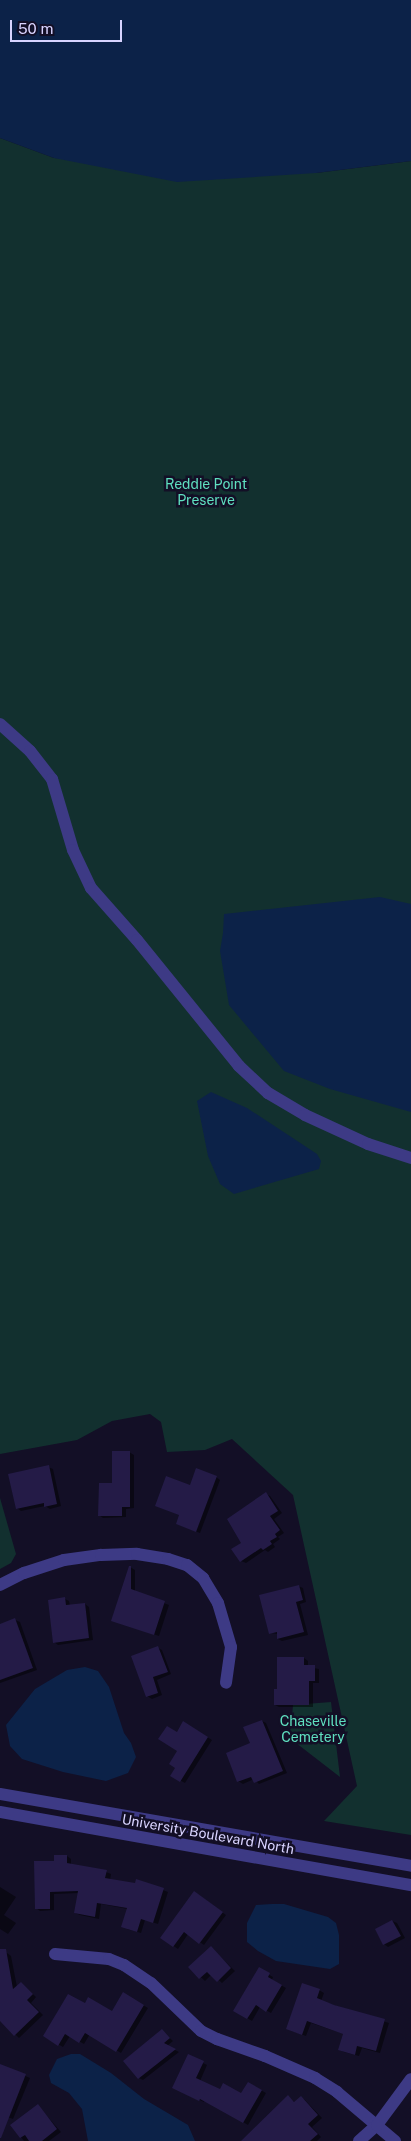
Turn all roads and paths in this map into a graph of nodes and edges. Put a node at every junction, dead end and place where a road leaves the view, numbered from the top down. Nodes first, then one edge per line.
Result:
1 (0, 724) edge
2 (411, 1158) edge
3 (0, 1585) edge
4 (226, 1683) dead end
5 (0, 1794) edge
6 (0, 1812) edge
7 (411, 1866) edge
8 (411, 1885) edge
9 (55, 1954) dead end
10 (411, 2079) edge
11 (376, 2125) junction
12 (359, 2141) edge
13 (395, 2141) edge

1 - 2 street
3 - 4 street
5 - 7 street, University Boulevard North
6 - 8 street, University Boulevard North
9 - 11 street
10 - 11 street
11 - 12 street
11 - 13 street

